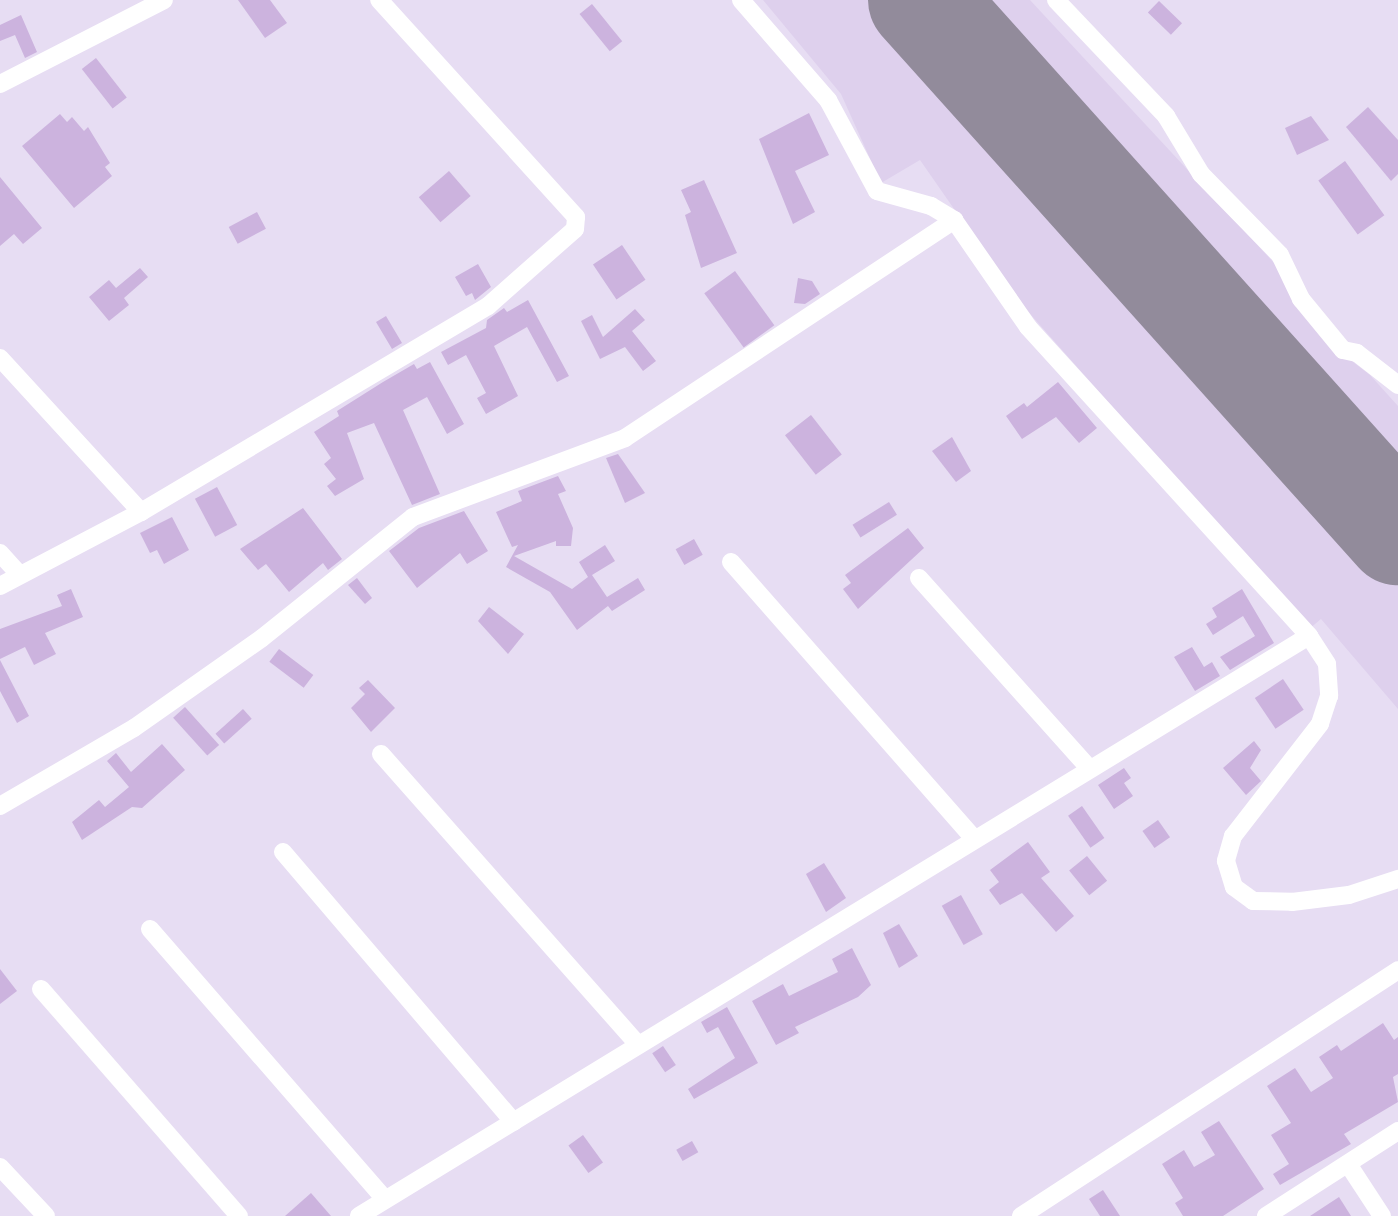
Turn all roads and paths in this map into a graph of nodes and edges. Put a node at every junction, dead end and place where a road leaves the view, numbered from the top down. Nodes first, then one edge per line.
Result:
1 (164, 0) edge
2 (379, 0) edge
3 (741, 0) edge
4 (1056, 0) edge
5 (0, 84) edge
6 (954, 220) junction
7 (0, 358) edge
8 (1398, 385) edge
9 (141, 512) junction
10 (0, 553) edge
11 (731, 562) dead end
12 (18, 573) junction
13 (919, 578) dead end
14 (0, 586) edge
15 (1309, 636) junction
16 (381, 754) dead end
17 (1090, 769) junction
18 (0, 806) edge
19 (974, 839) junction
20 (283, 852) dead end
21 (1398, 879) edge
22 (150, 929) dead end
23 (1395, 979) edge
24 (41, 989) dead end
25 (637, 1043) junction
26 (514, 1122) junction
27 (1398, 1131) edge
28 (1348, 1164) junction
29 (0, 1167) edge
30 (384, 1198) junction
31 (46, 1216) edge
32 (239, 1216) edge
33 (359, 1216) edge
34 (1021, 1216) edge
35 (1266, 1216) edge
36 (1382, 1216) edge

1 - 5 street
2 - 9 street
3 - 6 street
4 - 8 street
6 - 15 street
6 - 18 street
7 - 9 street
9 - 12 street
10 - 12 street
11 - 19 street
12 - 14 street
13 - 17 street
15 - 17 street
15 - 21 street
16 - 25 street
17 - 19 street
19 - 25 street
20 - 26 street
22 - 30 street
23 - 34 street
24 - 32 street
25 - 26 street
26 - 30 street
27 - 28 street
28 - 35 street
28 - 36 street
29 - 31 street
30 - 33 street

